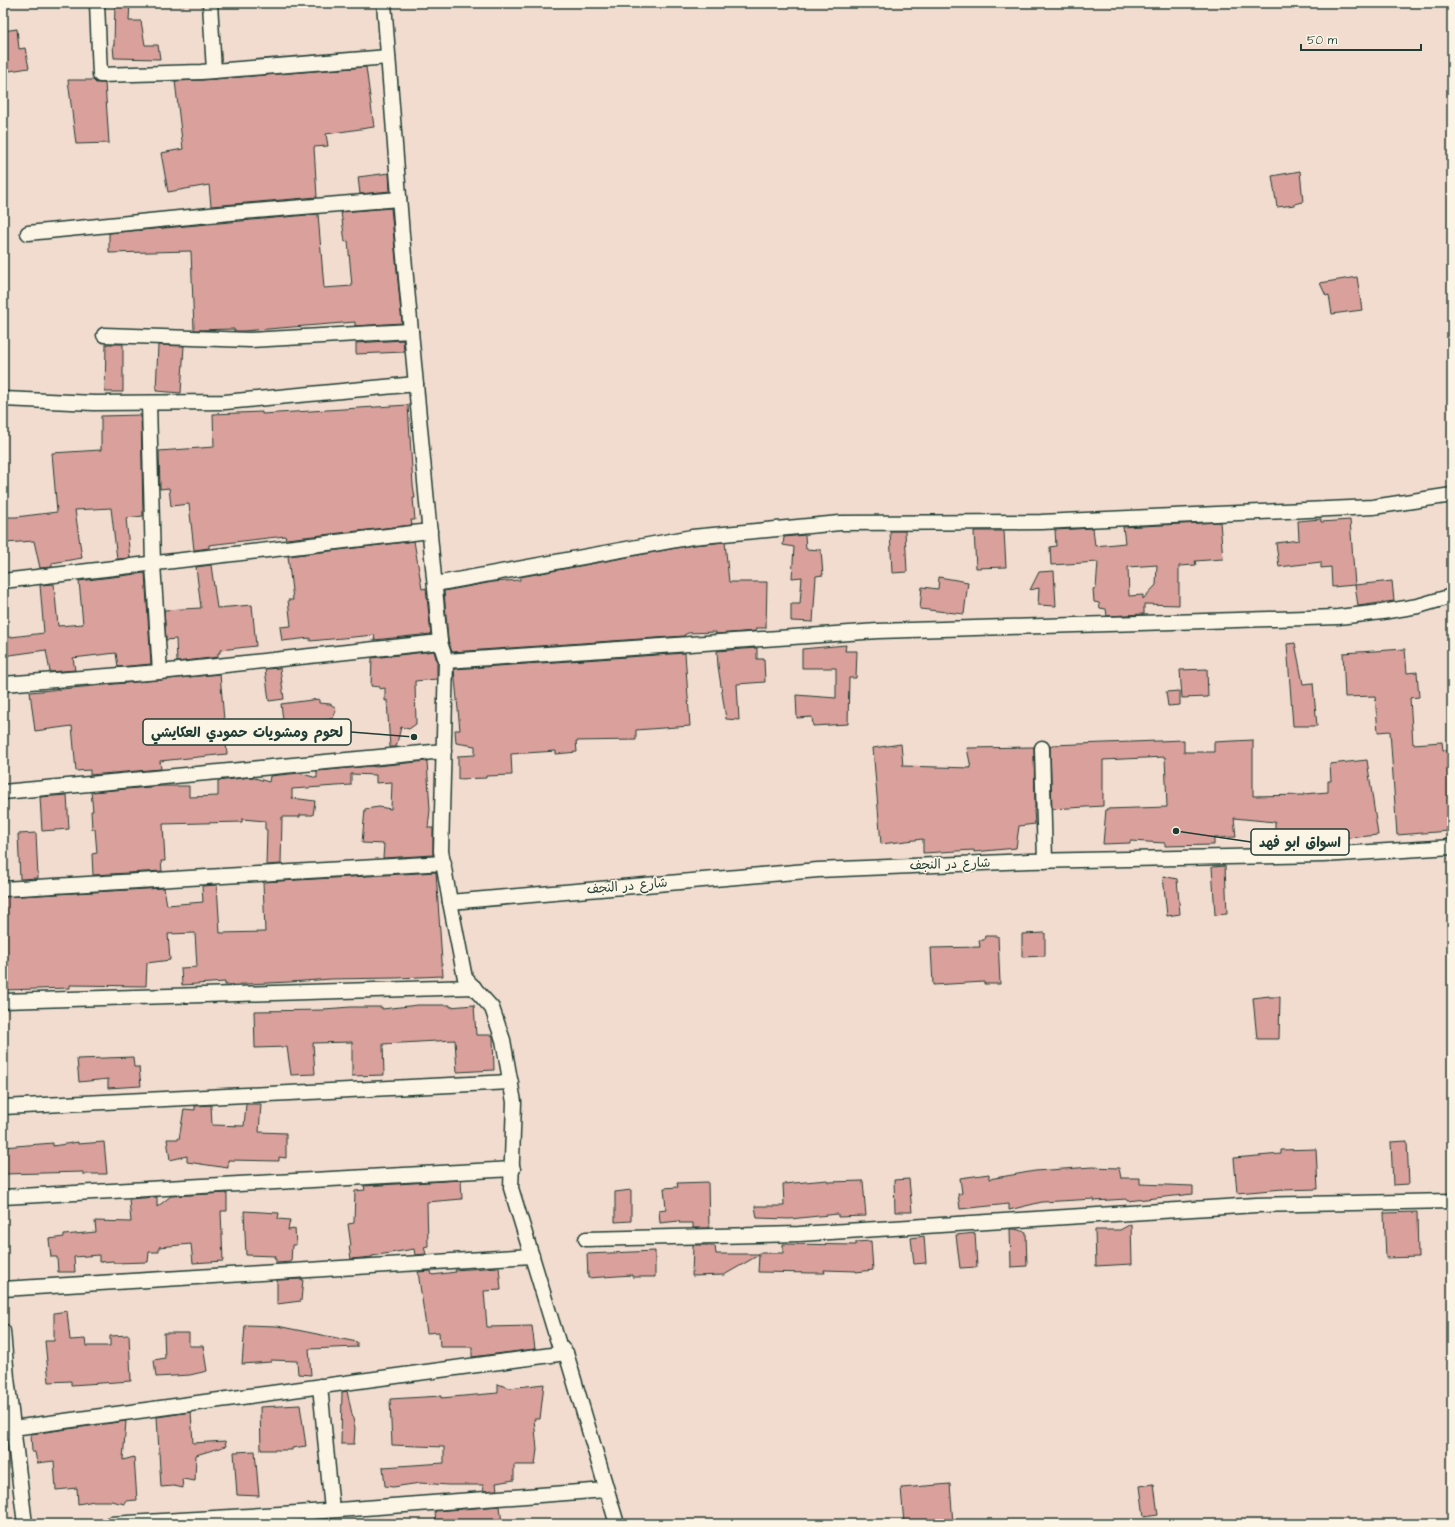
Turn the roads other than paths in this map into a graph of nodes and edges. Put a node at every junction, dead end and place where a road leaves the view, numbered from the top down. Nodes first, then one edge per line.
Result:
1 (97, 3) edge
2 (210, 3) edge
3 (384, 3) edge
4 (388, 57) junction
5 (214, 71) junction
6 (399, 199) junction
7 (28, 233) dead end
8 (411, 331) junction
9 (104, 335) dead end
10 (416, 384) junction
11 (3, 399) edge
12 (149, 403) junction
13 (1452, 495) edge
14 (430, 531) junction
15 (153, 564) junction
16 (3, 580) edge
17 (435, 584) junction
18 (1452, 596) edge
19 (440, 642) junction
20 (446, 661) junction
21 (160, 672) junction
22 (3, 684) edge
23 (1042, 748) dead end
24 (444, 751) junction
25 (3, 792) edge
26 (1452, 847) edge
27 (1045, 861) junction
28 (444, 862) junction
29 (3, 889) edge
30 (450, 902) junction
31 (474, 987) junction
32 (3, 1002) edge
33 (511, 1082) junction
34 (3, 1107) edge
35 (512, 1169) junction
36 (3, 1197) edge
37 (1452, 1201) edge
38 (586, 1239) dead end
39 (532, 1256) junction
40 (3, 1289) edge
41 (3, 1331) edge
42 (566, 1353) junction
43 (320, 1386) junction
44 (13, 1428) junction
45 (606, 1490) junction
46 (332, 1510) junction
47 (25, 1524) edge
48 (111, 1524) edge
49 (617, 1524) edge

1 - 5 street
2 - 5 street
3 - 4 street
4 - 5 street
4 - 6 street
6 - 7 street
6 - 8 street
8 - 9 street
8 - 10 street
10 - 12 street
10 - 14 street
11 - 12 street
12 - 15 street
13 - 17 street
14 - 15 street
14 - 17 street
15 - 16 street
15 - 21 street
17 - 19 street
18 - 20 street
19 - 20 street
19 - 21 street
20 - 24 street
21 - 22 street
23 - 27 street
24 - 25 street
24 - 28 street
26 - 27 street, شارع در النجف
27 - 30 street, شارع در النجف
28 - 29 street
28 - 30 street
30 - 31 street
31 - 32 street
31 - 33 street
33 - 34 street
33 - 35 street
35 - 36 street
35 - 39 street
37 - 38 street
39 - 40 street
39 - 42 street
41 - 44 street
42 - 43 street
42 - 45 street
43 - 44 street
43 - 46 street
44 - 47 street
45 - 46 street
45 - 49 street
46 - 48 street

